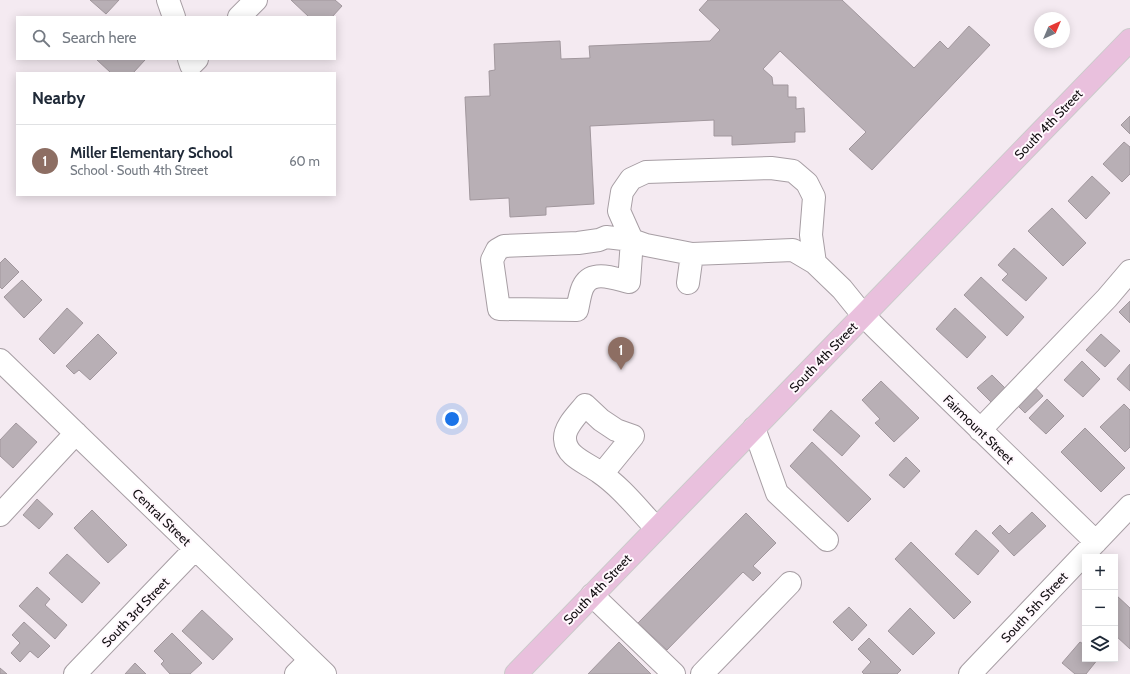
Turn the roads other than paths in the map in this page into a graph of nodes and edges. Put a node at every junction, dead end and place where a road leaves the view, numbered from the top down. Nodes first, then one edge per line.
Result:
1 (168, 0) edge
2 (256, 0) edge
3 (174, 16) edge
4 (240, 16) edge
5 (1130, 40) edge
6 (632, 240) junction
7 (692, 254) junction
8 (815, 263) junction
9 (1130, 270) edge
10 (688, 283) dead end
11 (863, 315) junction
12 (0, 360) edge
13 (754, 428) junction
14 (980, 430) junction
15 (76, 433) junction
16 (602, 474) junction
17 (1130, 506) edge
18 (0, 515) edge
19 (656, 528) junction
20 (827, 540) dead end
21 (1096, 542) junction
22 (195, 549) junction
23 (790, 583) dead end
24 (592, 595) junction
25 (311, 669) edge
26 (518, 673) edge
27 (75, 674) edge
28 (674, 674) edge
29 (702, 674) edge
30 (970, 674) edge

1 - 3 street
2 - 4 street
5 - 11 main road, South 4th Street
6 - 6 street, Fairmount Street
6 - 7 street, Fairmount Street
6 - 8 street
7 - 8 street, Fairmount Street
7 - 10 street
8 - 11 street, Fairmount Street
9 - 14 street
11 - 13 main road, South 4th Street
11 - 14 street, Fairmount Street
12 - 15 street, Central Street
13 - 19 main road, South 4th Street
13 - 20 street
14 - 21 street, Fairmount Street
15 - 18 street
15 - 22 street, Central Street
16 - 16 street
16 - 19 street
17 - 21 street, South 5th Street
19 - 24 main road, South 4th Street
21 - 30 street, South 5th Street
22 - 25 street, Central Street
22 - 27 street, South 3rd Street
23 - 29 street
24 - 26 main road, South 4th Street
24 - 28 street

